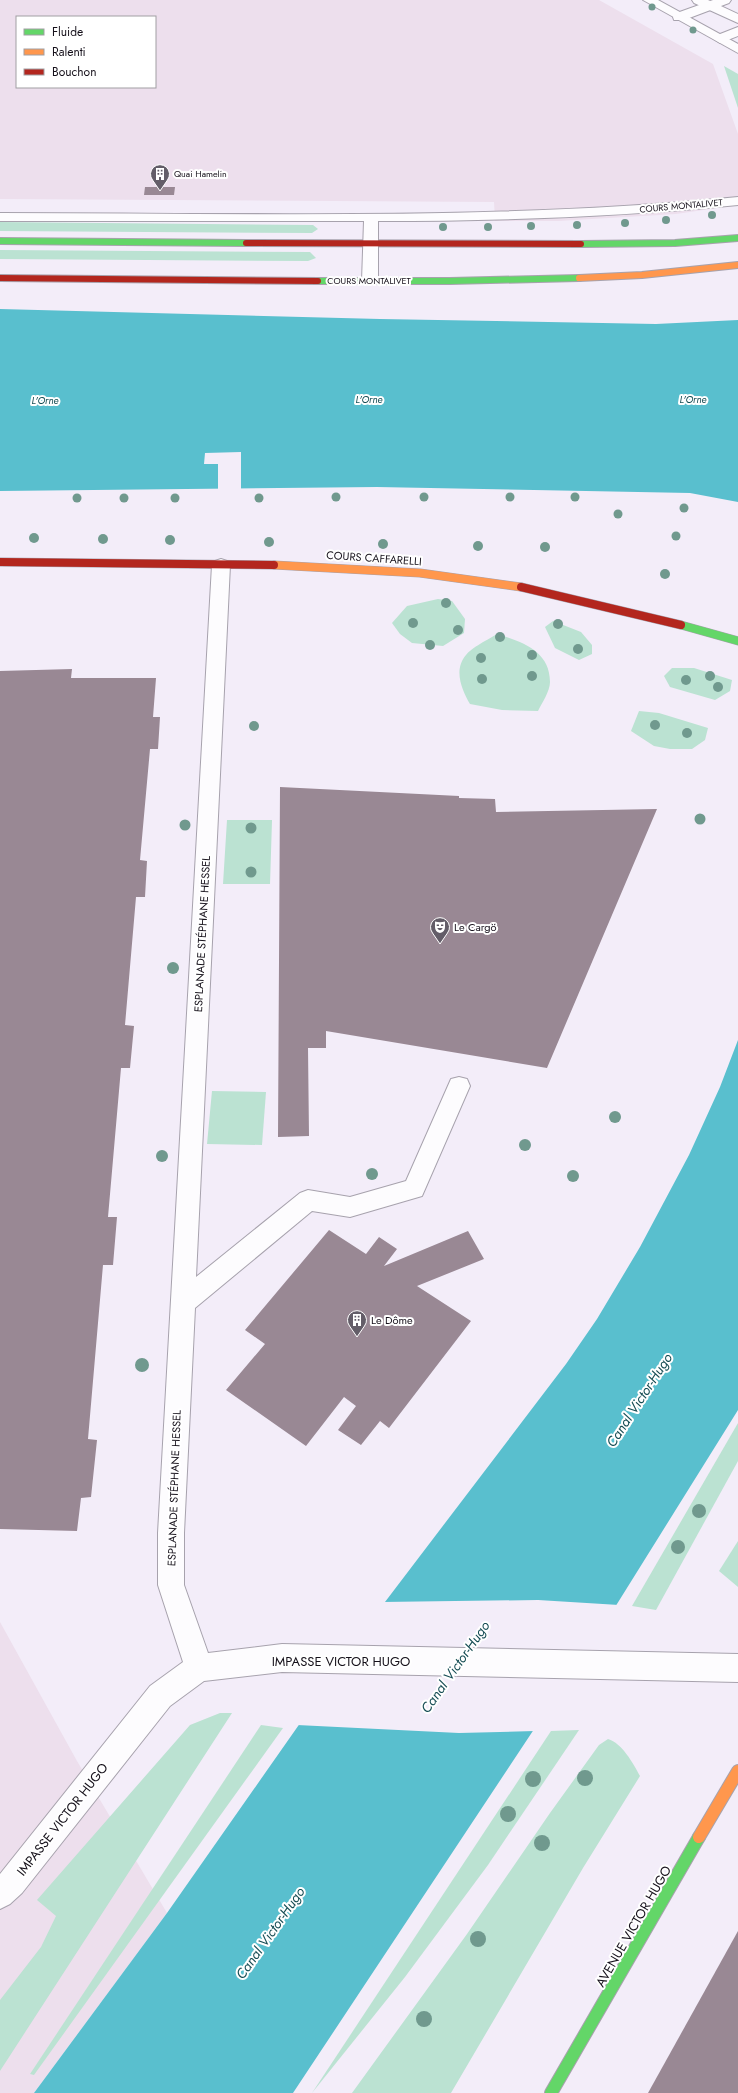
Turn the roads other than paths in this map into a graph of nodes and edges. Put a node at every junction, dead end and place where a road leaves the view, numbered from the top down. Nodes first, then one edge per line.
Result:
1 (649, 0) edge
2 (725, 0) edge
3 (703, 3) edge
4 (679, 17) junction
5 (738, 19) edge
6 (738, 31) edge
7 (720, 39) junction
8 (736, 46) edge
9 (738, 201) edge
10 (0, 217) edge
11 (371, 217) junction
12 (738, 238) edge
13 (0, 241) edge
14 (371, 243) junction
15 (738, 265) edge
16 (0, 278) edge
17 (370, 281) junction
18 (0, 562) edge
19 (220, 565) junction
20 (738, 641) edge
21 (459, 1086) dead end
22 (183, 1303) junction
23 (199, 1668) junction
24 (738, 1668) edge
25 (738, 1771) edge
26 (0, 1894) edge
27 (551, 2093) edge

1 - 4 street
2 - 3 street
3 - 4 street
3 - 5 street
4 - 7 street
6 - 7 street
7 - 8 street
9 - 11 street, COURS MONTALIVET
10 - 11 street, COURS MONTALIVET
11 - 14 street
12 - 14 main road
13 - 14 main road
14 - 17 street
15 - 17 main road, COURS MONTALIVET
16 - 17 main road, COURS MONTALIVET
18 - 19 main road, COURS CAFFARELLI
19 - 20 main road, COURS CAFFARELLI
19 - 22 street, ESPLANADE STÉPHANE HESSEL
21 - 22 street
22 - 23 street, ESPLANADE STÉPHANE HESSEL
23 - 24 street, IMPASSE VICTOR HUGO
23 - 26 street, IMPASSE VICTOR HUGO
25 - 27 main road, AVENUE VICTOR HUGO

